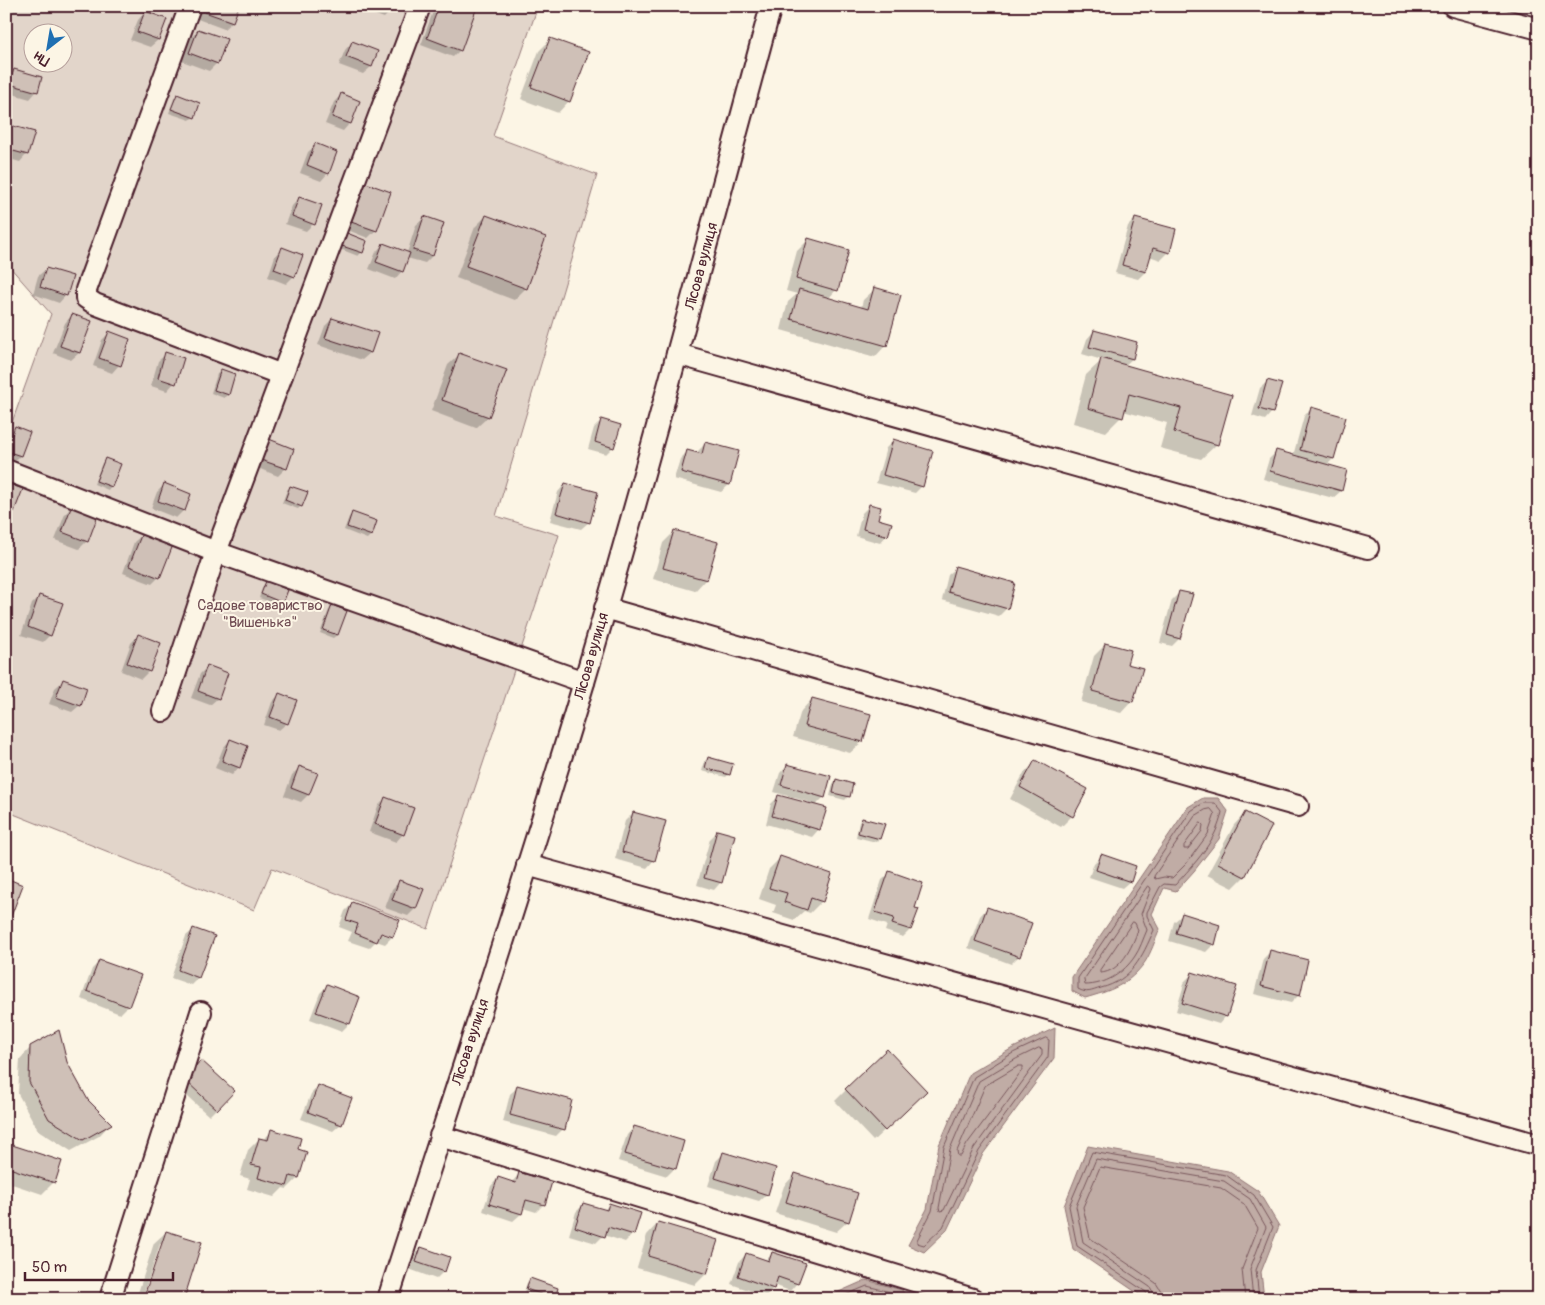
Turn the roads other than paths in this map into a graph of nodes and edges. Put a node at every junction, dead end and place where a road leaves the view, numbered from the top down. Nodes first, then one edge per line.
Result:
1 (190, 6) edge
2 (420, 6) edge
3 (771, 6) edge
4 (1453, 6) edge
5 (1539, 29) edge
6 (677, 354) junction
7 (282, 375) junction
8 (6, 470) edge
9 (1368, 548) dead end
10 (216, 552) junction
11 (605, 608) junction
12 (584, 682) junction
13 (162, 711) dead end
14 (1298, 806) dead end
15 (527, 865) junction
16 (201, 1012) dead end
17 (440, 1136) junction
18 (1539, 1144) edge
19 (110, 1299) edge
20 (388, 1299) edge
21 (972, 1299) edge

1 - 7 street
2 - 7 street
3 - 6 street, Лісова вулиця
4 - 5 street
6 - 9 street
6 - 11 street, Лісова вулиця
7 - 10 street
8 - 10 street
10 - 12 street
10 - 13 street
11 - 12 street, Лісова вулиця
11 - 14 street
12 - 15 street, Лісова вулиця
15 - 17 street, Лісова вулиця
15 - 18 street
16 - 19 street
17 - 20 street, Лісова вулиця
17 - 21 street

